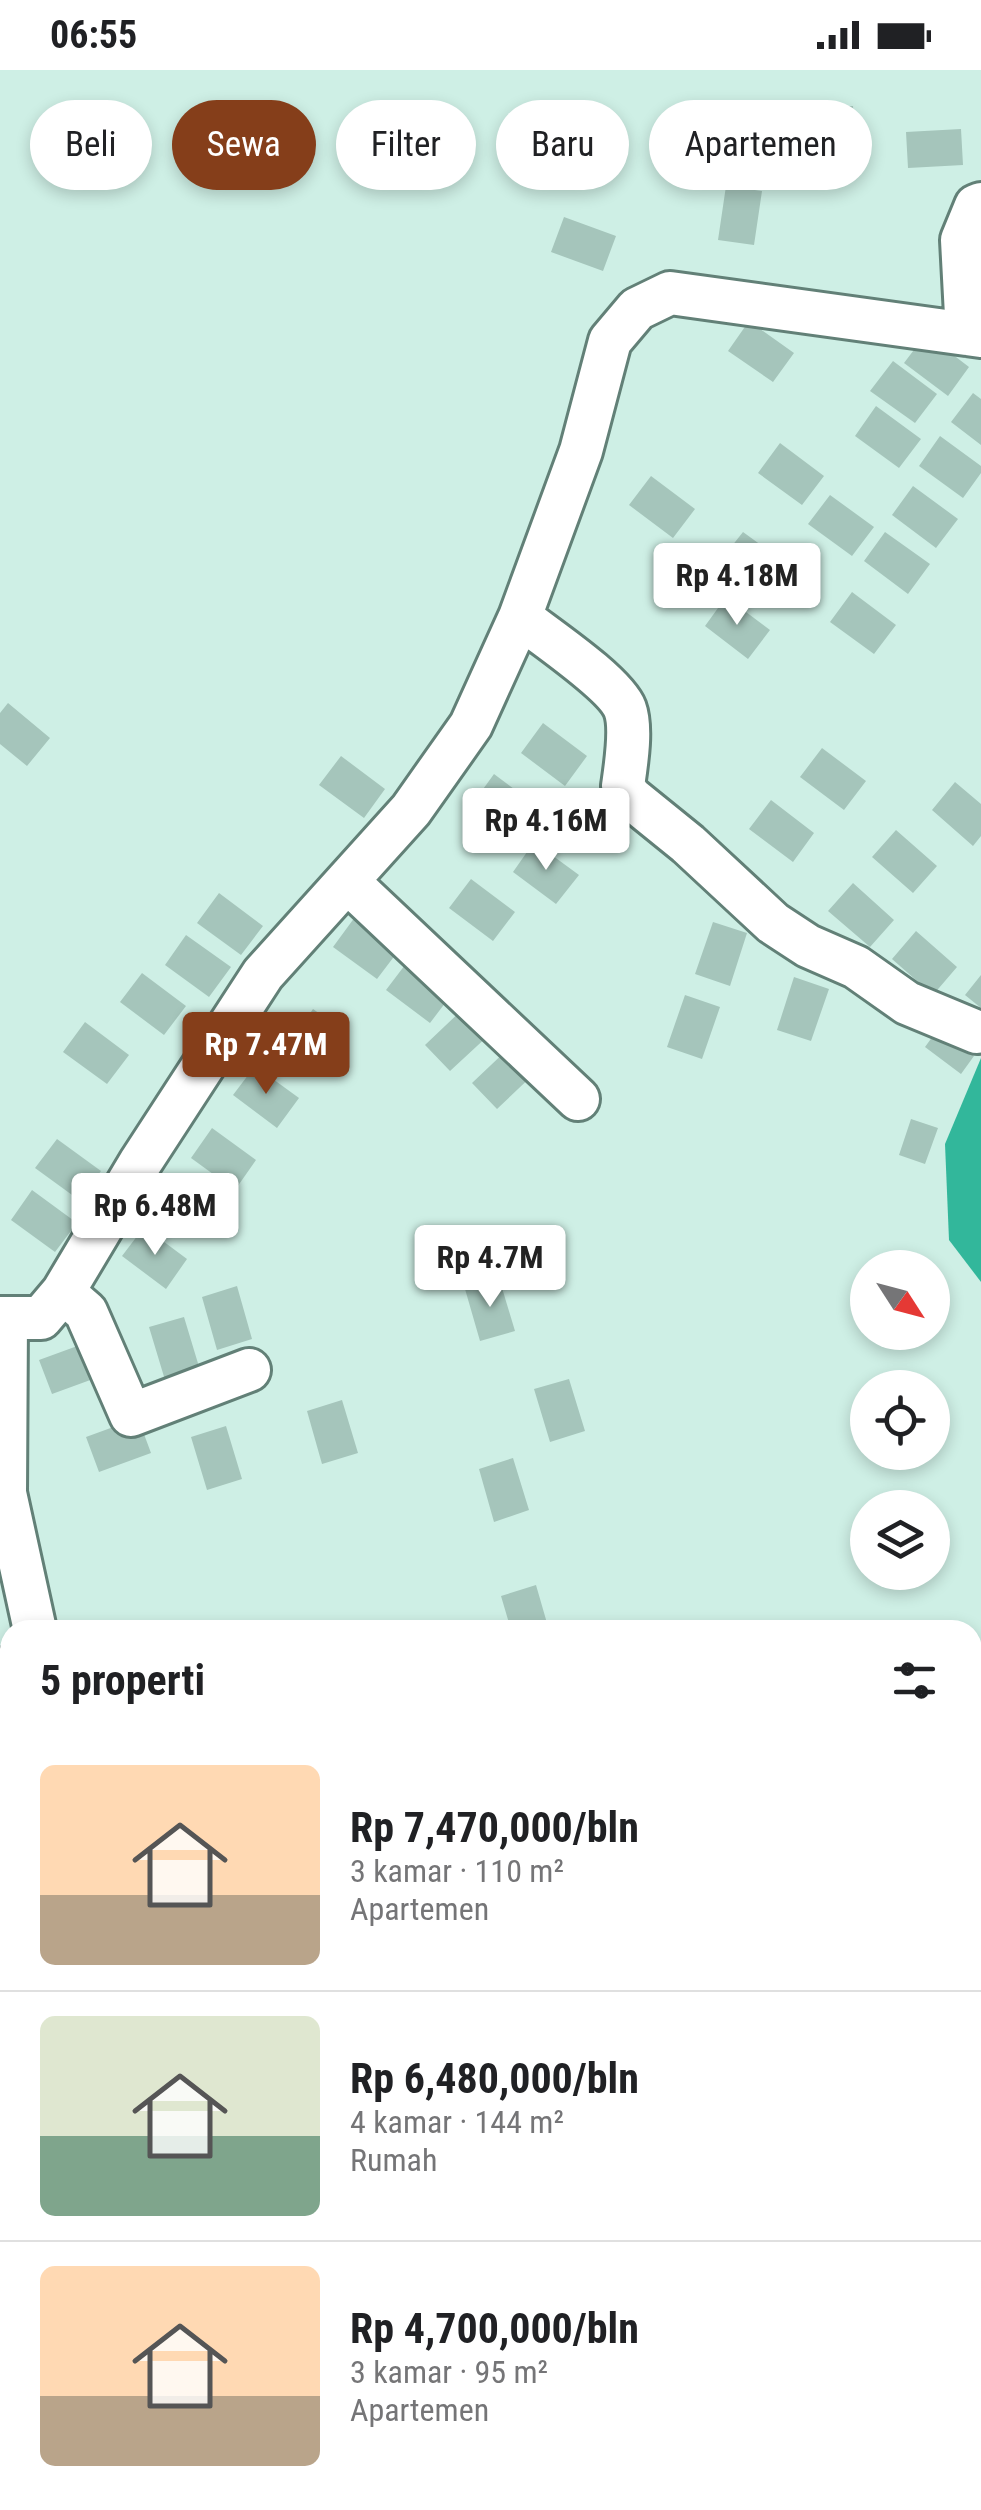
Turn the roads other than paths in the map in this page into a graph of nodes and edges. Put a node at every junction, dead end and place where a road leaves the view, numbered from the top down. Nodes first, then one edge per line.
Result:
1 (981, 204) edge
2 (974, 335) edge
3 (520, 616) junction
4 (346, 881) junction
5 (977, 1032) dead end
6 (578, 1100) dead end
7 (62, 1292) junction
8 (3, 1319) edge
9 (248, 1370) dead end
10 (34, 1620) edge

1 - 2 street
2 - 3 street
3 - 4 street
3 - 5 street
4 - 6 street
4 - 7 street
7 - 8 street
7 - 9 street
8 - 10 street

